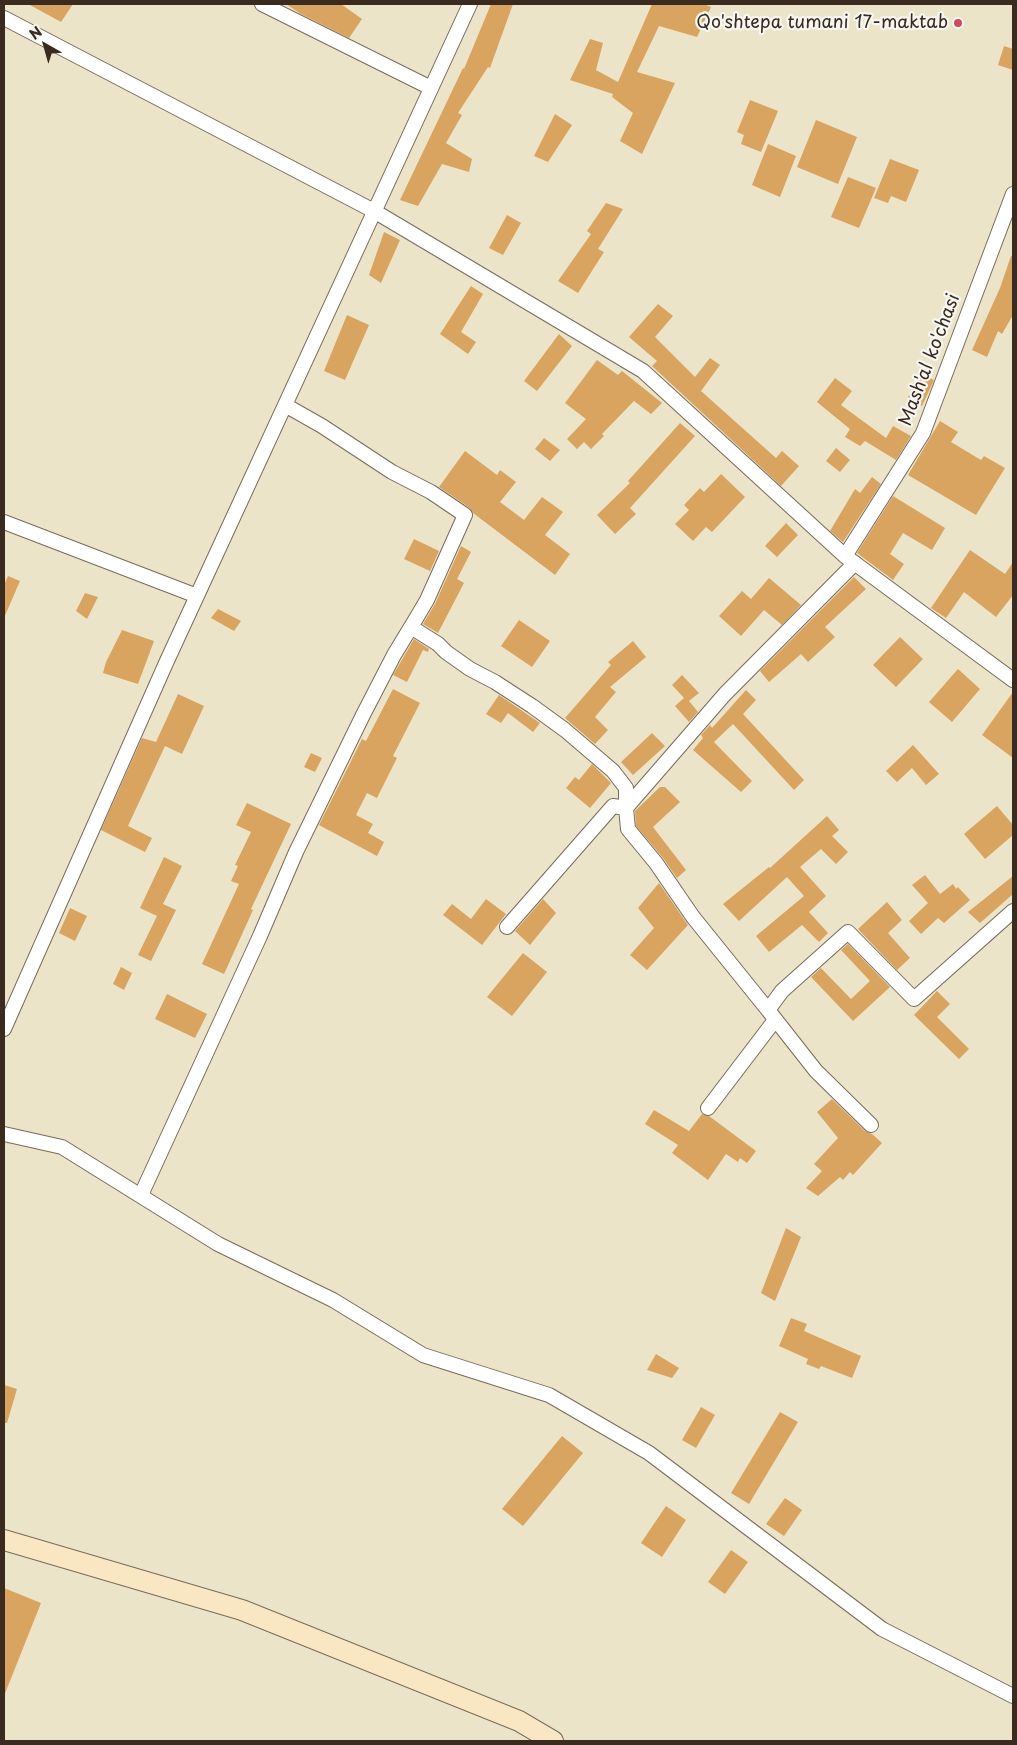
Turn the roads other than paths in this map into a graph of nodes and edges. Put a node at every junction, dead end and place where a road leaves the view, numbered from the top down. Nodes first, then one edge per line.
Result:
1 (262, 4) edge
2 (470, 4) edge
3 (4, 18) edge
4 (431, 88) junction
5 (1013, 194) edge
6 (374, 210) junction
7 (285, 405) junction
8 (4, 522) edge
9 (850, 560) junction
10 (197, 596) junction
11 (411, 627) junction
12 (1013, 680) edge
13 (626, 808) junction
14 (1013, 911) edge
15 (507, 927) dead end
16 (772, 1015) junction
17 (4, 1029) edge
18 (708, 1108) dead end
19 (871, 1124) dead end
20 (4, 1134) edge
21 (140, 1195) junction
22 (5, 1544) edge
23 (1013, 1696) edge
24 (553, 1741) edge

1 - 4 street
2 - 4 street
3 - 6 street
4 - 6 street
5 - 9 street, Mash'al ko'chasi
6 - 7 street
6 - 9 street
7 - 10 street
7 - 11 street
8 - 10 street
9 - 12 street
9 - 13 street, Mash'al ko'chasi
10 - 17 street
11 - 13 street
11 - 21 street
13 - 15 street
13 - 16 street
14 - 16 street
16 - 18 street
16 - 19 street
20 - 21 street
21 - 23 street
22 - 24 main road

